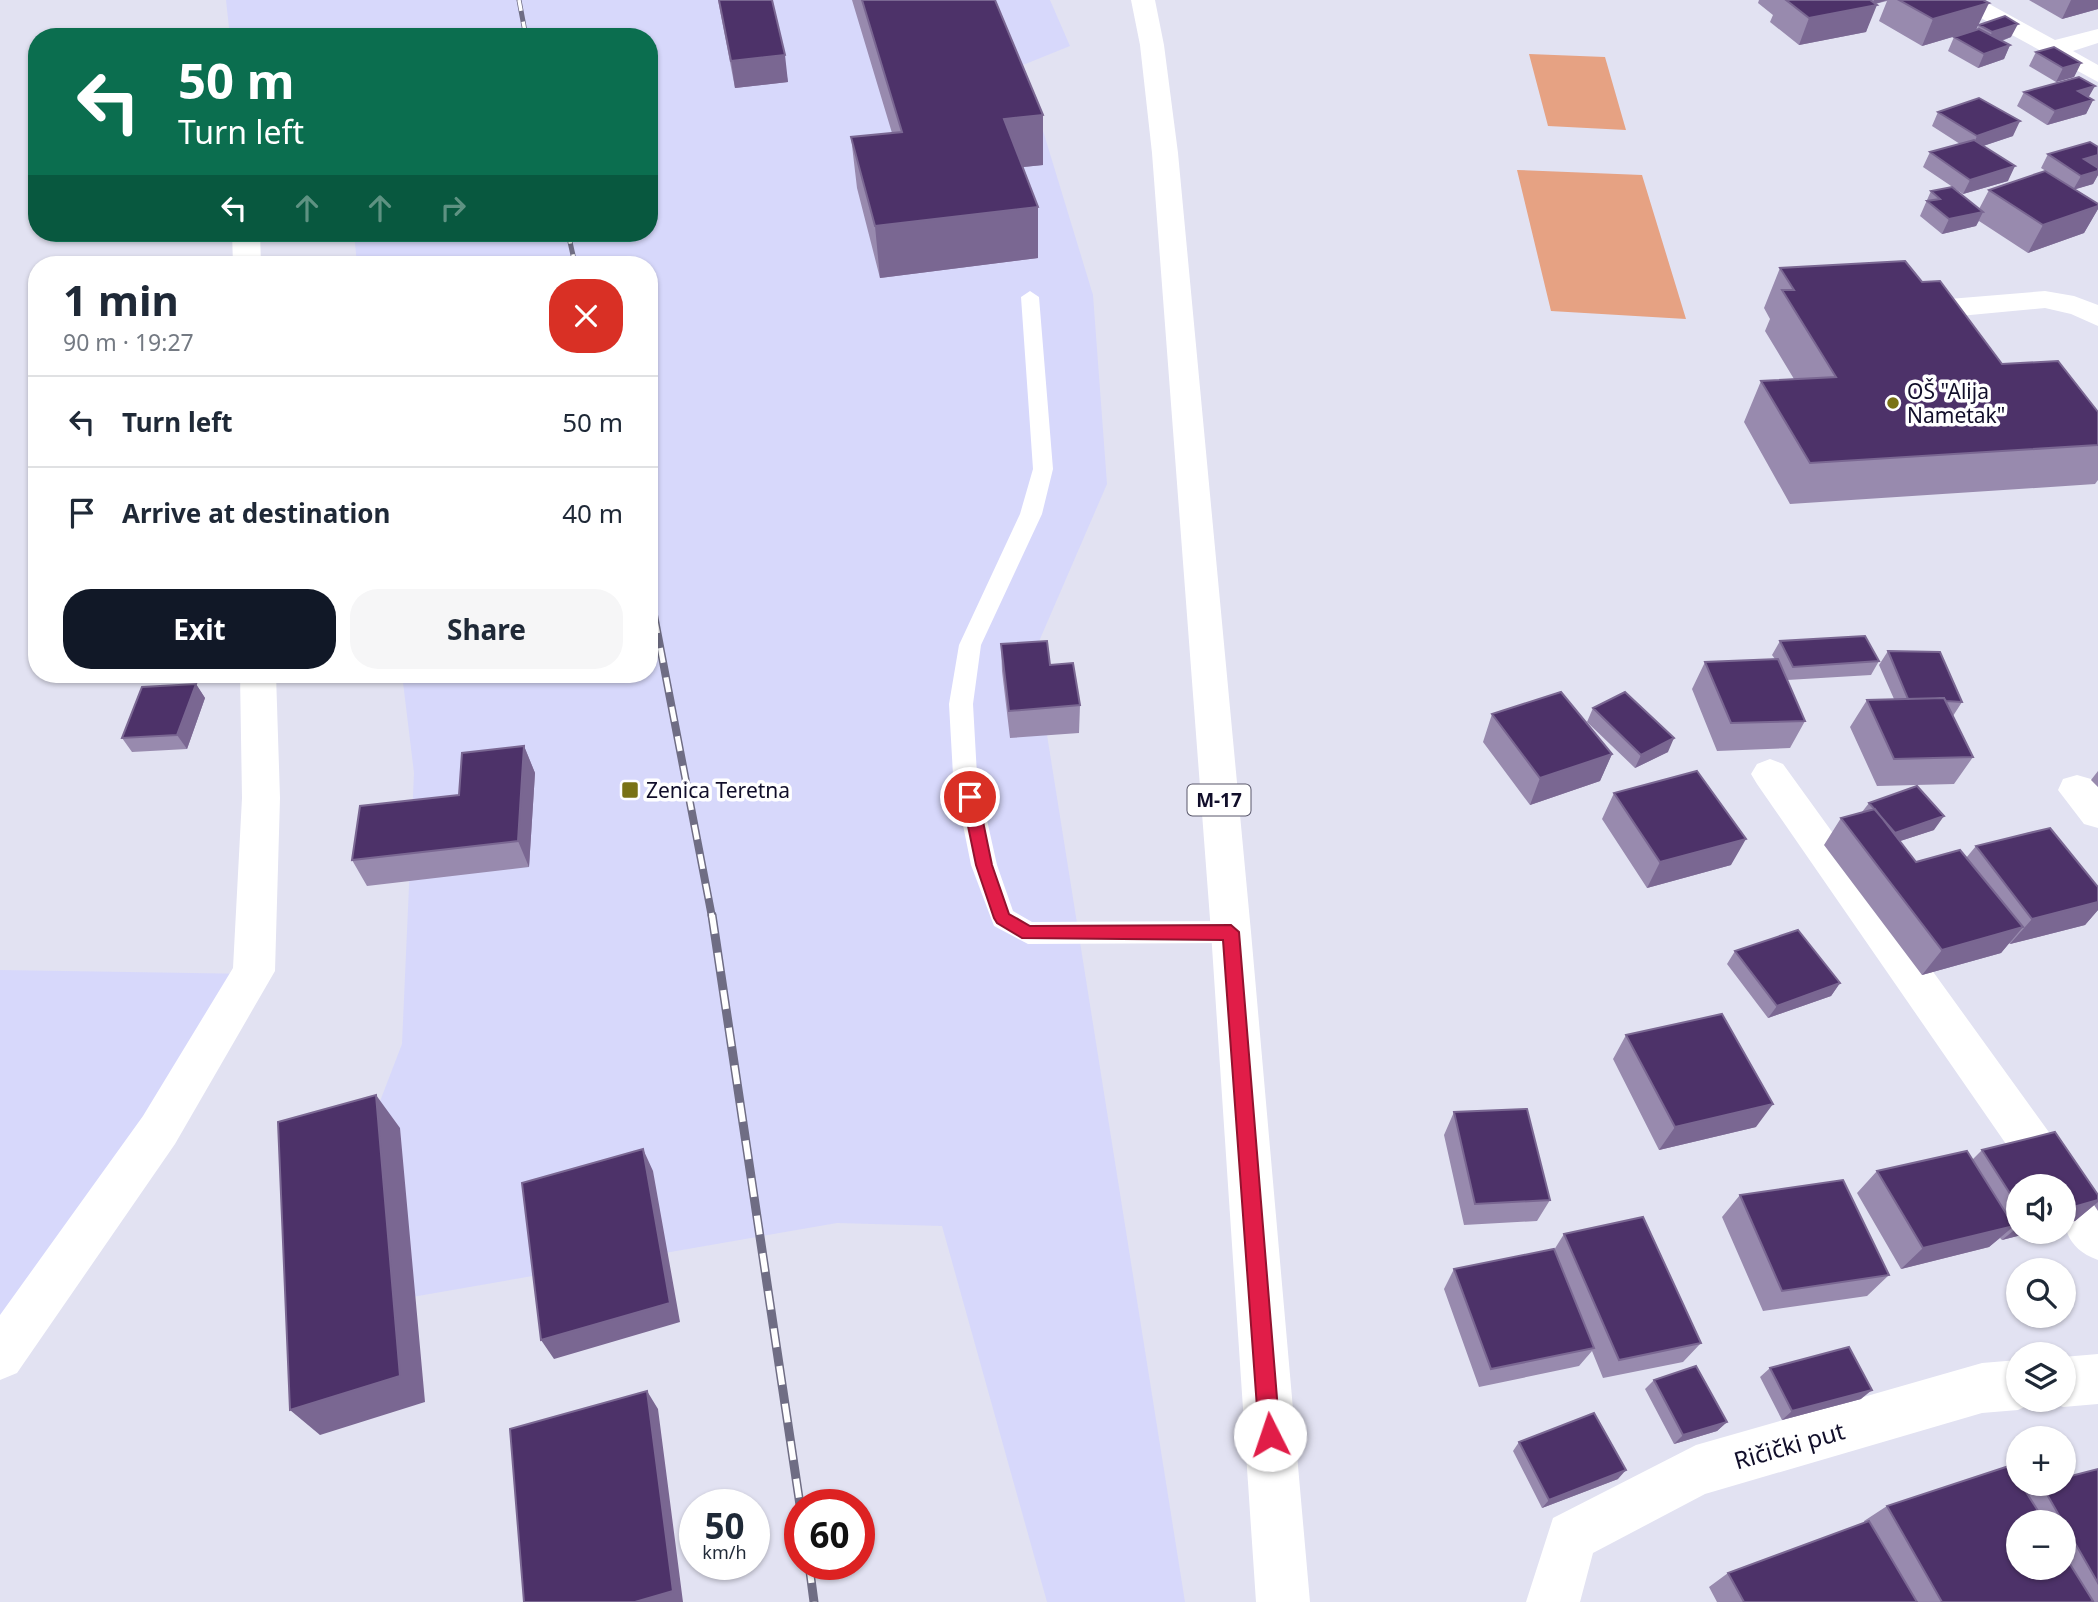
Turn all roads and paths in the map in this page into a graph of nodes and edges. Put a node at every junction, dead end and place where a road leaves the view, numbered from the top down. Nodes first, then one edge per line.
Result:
1 (1143, 0) edge
2 (1965, 0) edge
3 (2098, 36) edge
4 (2051, 49) junction
5 (2098, 75) edge
6 (1030, 298) dead end
7 (1949, 308) edge
8 (2098, 317) edge
9 (258, 683) edge
10 (1770, 774) dead end
11 (1231, 932) junction
12 (2052, 1174) edge
13 (2076, 1207) edge
14 (2098, 1238) edge
15 (0, 1356) edge
16 (2098, 1379) edge
17 (2076, 1381) edge
18 (2006, 1386) edge
19 (1283, 1602) edge
20 (1553, 1602) edge

1 - 11 street, M-17
2 - 4 street
3 - 4 street
4 - 5 street
6 - 11 lane
7 - 8 street
9 - 15 street
10 - 12 street
11 - 19 street, M-17
13 - 14 street
16 - 17 street
18 - 20 street, Ričički put

